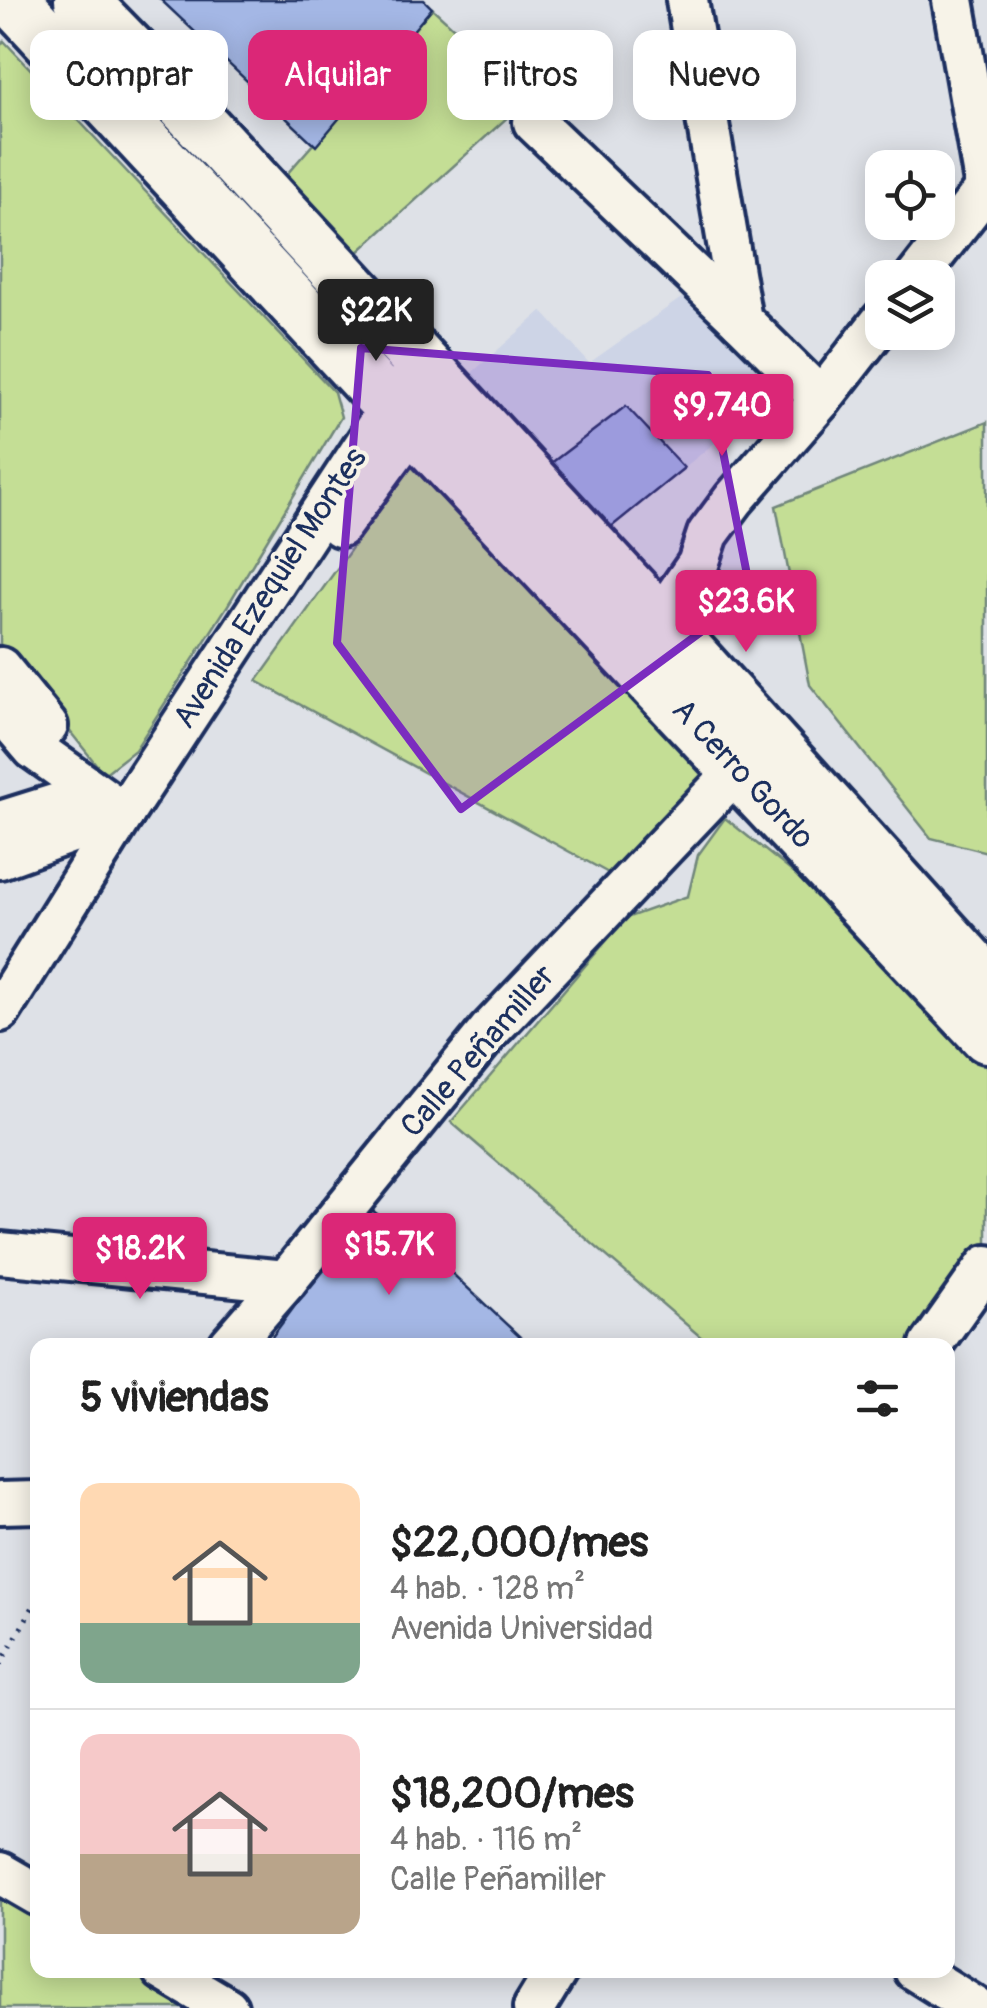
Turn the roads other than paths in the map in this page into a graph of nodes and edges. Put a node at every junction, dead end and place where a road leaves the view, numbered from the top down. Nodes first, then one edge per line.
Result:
1 (13, 0) edge
2 (81, 0) edge
3 (687, 0) edge
4 (953, 0) edge
5 (534, 122) dead end
6 (244, 173) junction
7 (987, 188) edge
8 (210, 212) junction
9 (930, 260) edge
10 (741, 320) junction
11 (865, 343) edge
12 (416, 396) junction
13 (822, 399) junction
14 (643, 636) junction
15 (0, 668) edge
16 (0, 709) edge
17 (738, 769) junction
18 (79, 782) junction
19 (124, 813) junction
20 (0, 822) edge
21 (0, 858) edge
22 (987, 982) edge
23 (0, 1011) edge
24 (987, 1036) edge
25 (0, 1253) edge
26 (987, 1266) edge
27 (286, 1281) junction
28 (236, 1338) edge
29 (936, 1338) edge
30 (30, 1502) edge
31 (0, 1503) edge
32 (0, 1873) edge
33 (30, 1890) edge
34 (176, 1978) edge
35 (552, 1978) edge
36 (928, 1978) edge
37 (227, 2008) edge
38 (534, 2008) edge
39 (976, 2008) edge

1 - 8 main road
2 - 6 main road
3 - 10 street
4 - 7 street
5 - 10 street
6 - 8 main road
6 - 12 main road
7 - 9 street
8 - 12 main road
10 - 13 street
11 - 13 street
12 - 14 main road, A Cerro Gordo
12 - 19 street, Avenida Ezequiel Montes
13 - 14 street
14 - 17 main road, A Cerro Gordo
14 - 22 main road, A Cerro Gordo
15 - 18 street
16 - 18 street
17 - 24 main road, A Cerro Gordo
17 - 27 street, Calle Peñamiller
18 - 19 street
19 - 20 street
19 - 21 street
19 - 23 street, Avenida Ezequiel Montes
25 - 27 street
26 - 29 street
27 - 28 street, Calle Peñamiller
30 - 31 street
32 - 33 street
34 - 37 street
35 - 38 street
36 - 39 street

